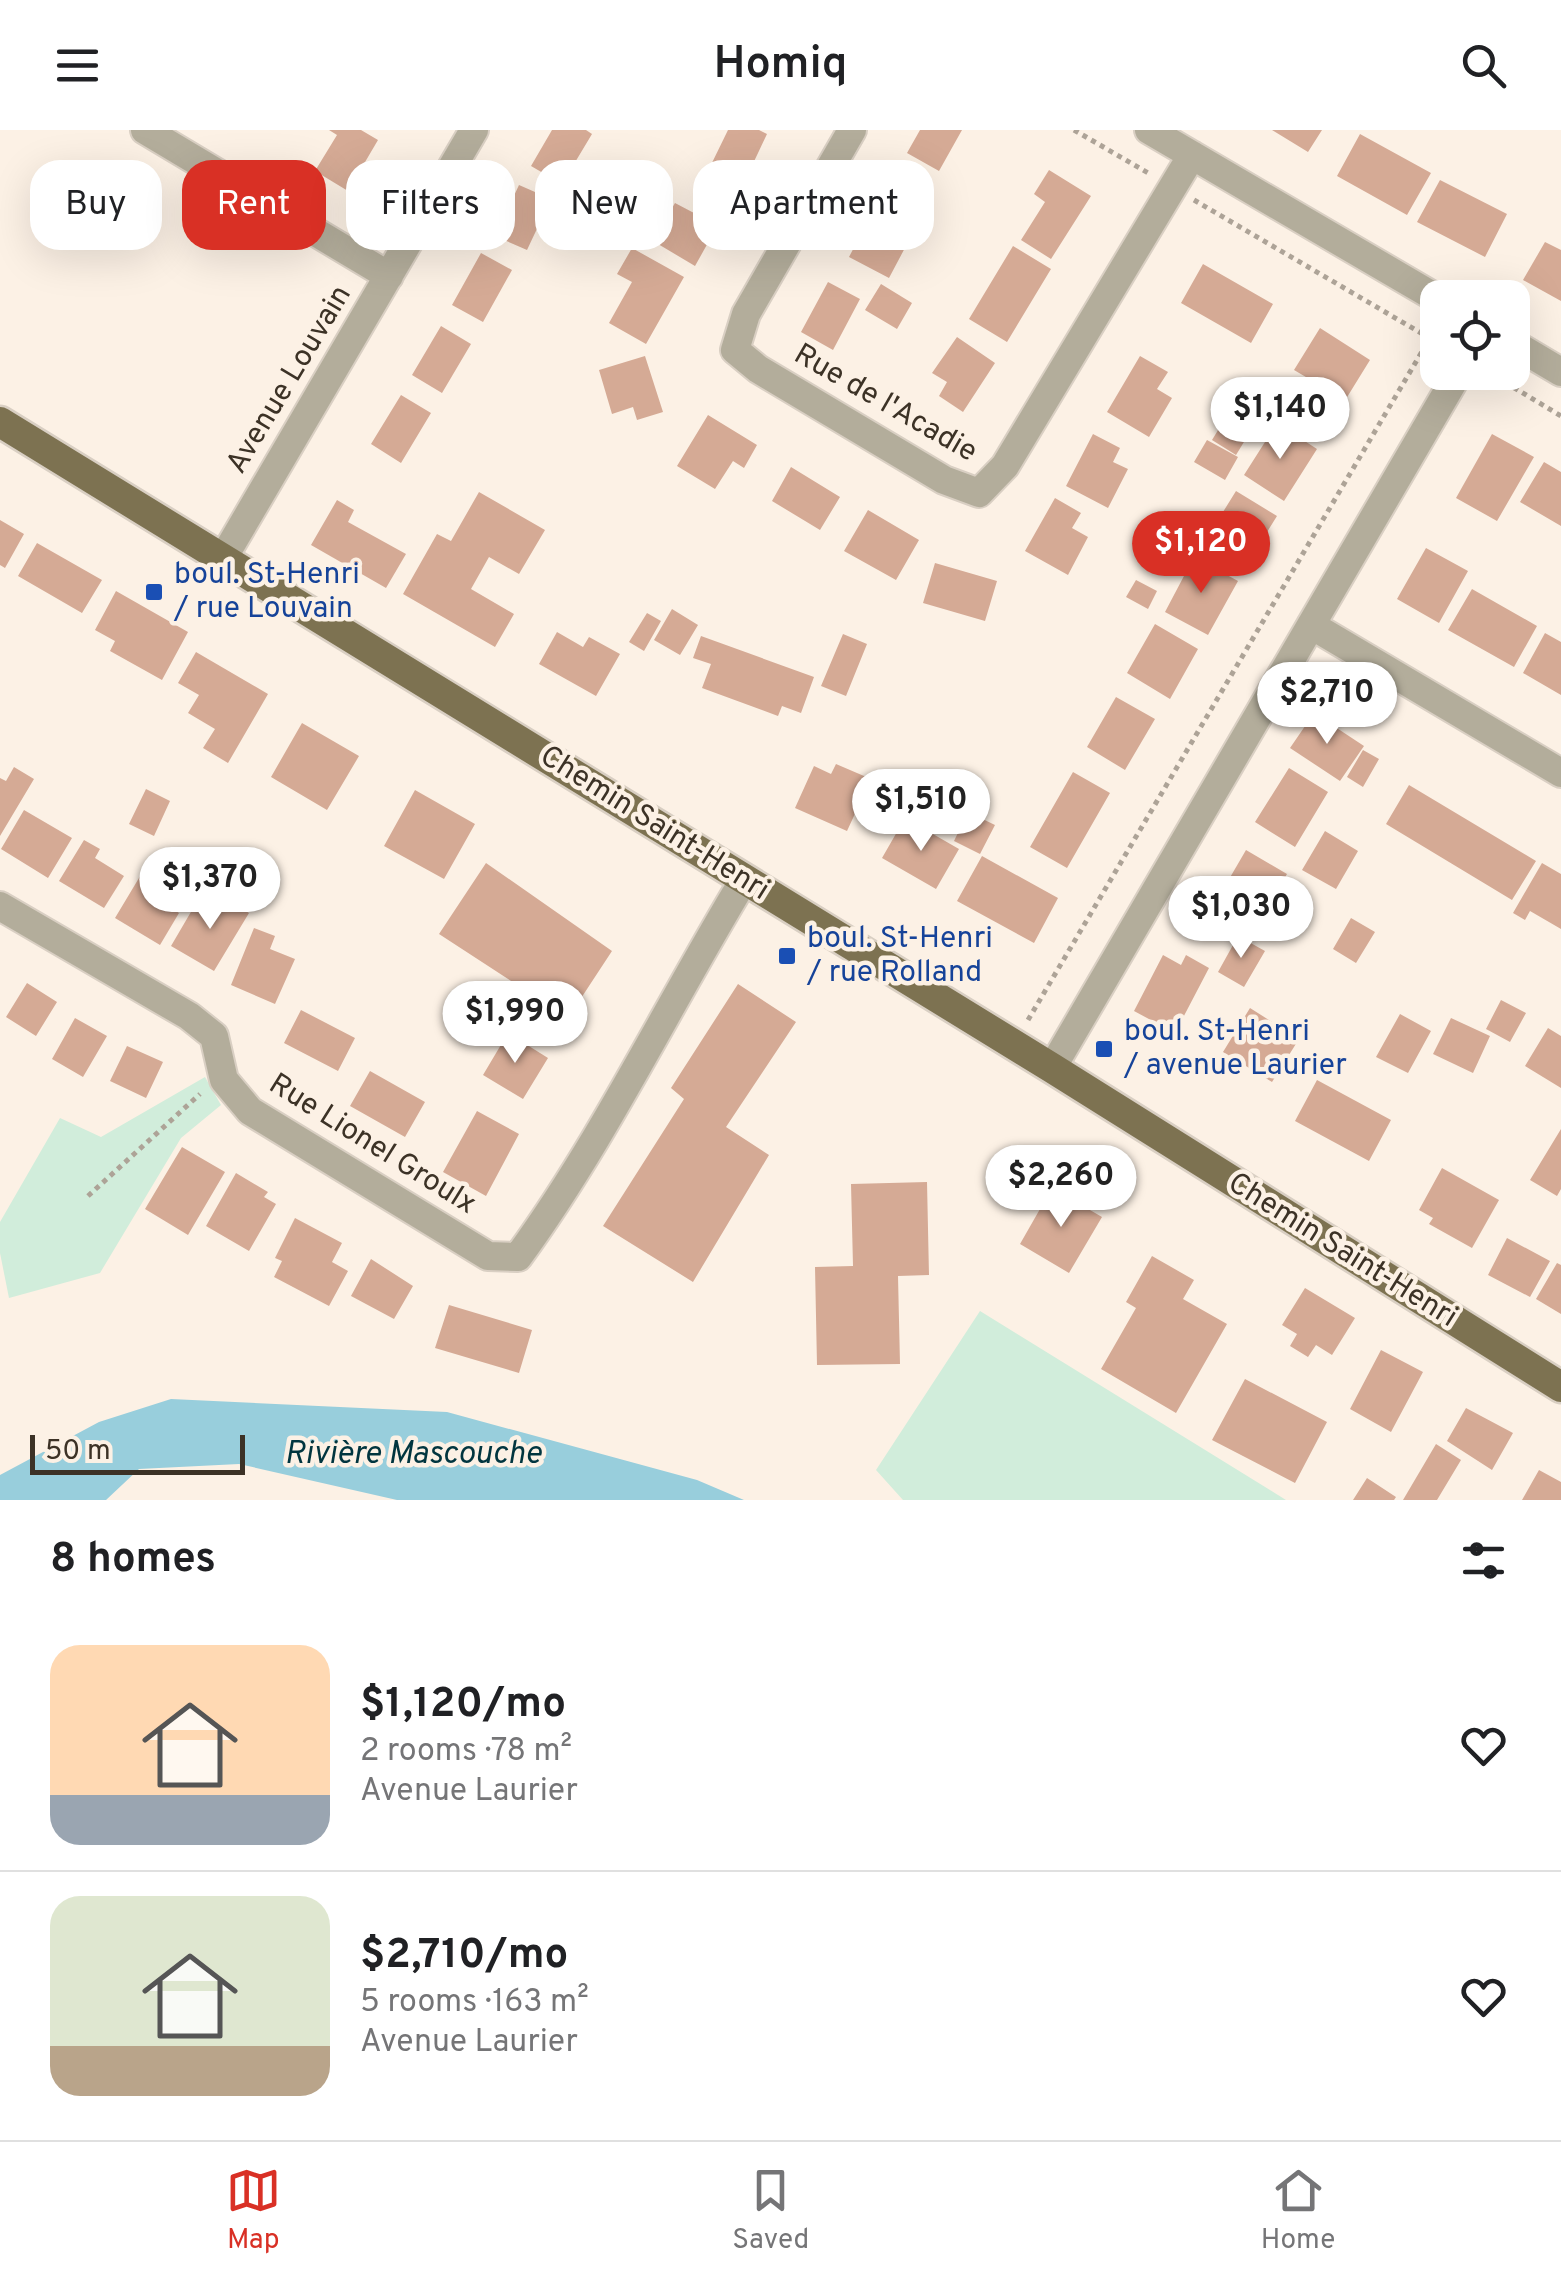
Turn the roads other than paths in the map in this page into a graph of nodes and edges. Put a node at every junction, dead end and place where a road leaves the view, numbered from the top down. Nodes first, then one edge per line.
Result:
1 (144, 130) edge
2 (474, 130) edge
3 (852, 130) edge
4 (1149, 130) edge
5 (1192, 155) junction
6 (389, 276) junction
7 (1420, 288) edge
8 (1530, 354) edge
9 (1561, 372) edge
10 (1449, 390) edge
11 (0, 422) edge
12 (222, 560) junction
13 (1312, 625) junction
14 (1561, 773) edge
15 (744, 880) junction
16 (0, 906) edge
17 (1052, 1068) junction
18 (1561, 1387) edge

1 - 6 street
2 - 6 street, Avenue Louvain
3 - 5 street, Rue de l'Acadie
4 - 5 street
5 - 7 street
6 - 12 street, Avenue Louvain
8 - 9 street
10 - 13 street
11 - 12 main road, Chemin Saint-Henri
12 - 15 main road, Chemin Saint-Henri
13 - 14 street
13 - 17 street
15 - 16 street, Rue Lionel Groulx
15 - 17 main road, Chemin Saint-Henri
17 - 18 main road, Chemin Saint-Henri

